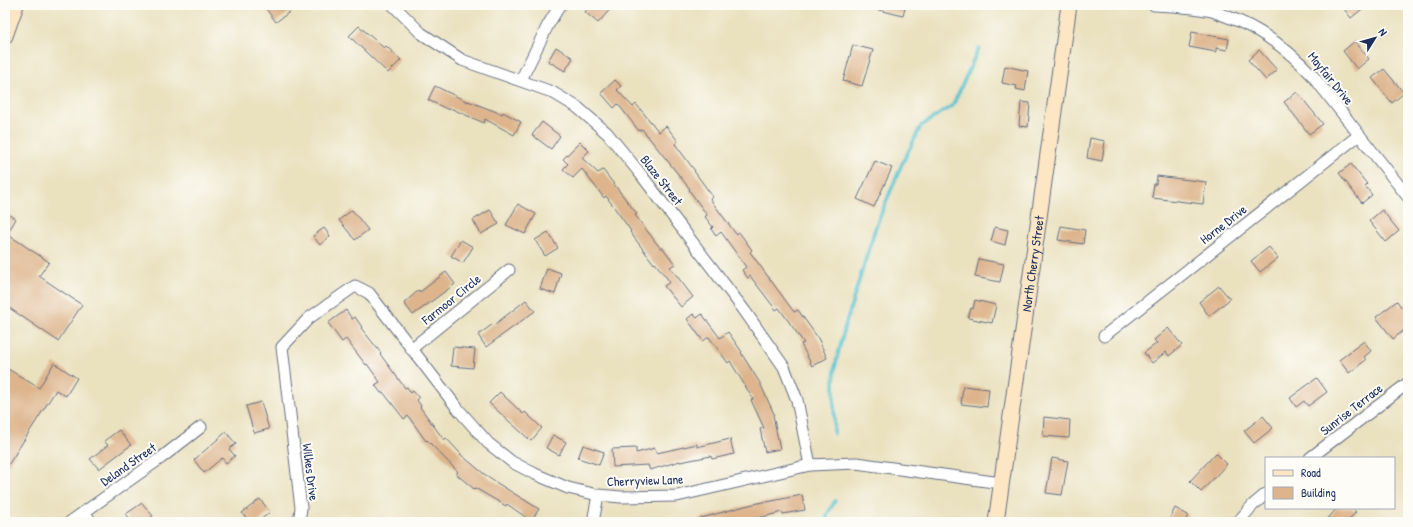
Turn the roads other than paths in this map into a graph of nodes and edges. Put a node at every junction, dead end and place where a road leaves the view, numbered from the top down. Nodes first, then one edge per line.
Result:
1 (16, 5) edge
2 (393, 5) edge
3 (560, 5) edge
4 (1069, 5) edge
5 (1154, 5) edge
6 (1208, 7) edge
7 (5, 36) edge
8 (521, 80) junction
9 (1359, 135) junction
10 (1408, 197) edge
11 (509, 270) dead end
12 (1104, 336) dead end
13 (411, 349) junction
14 (1408, 383) edge
15 (290, 425) joint
16 (201, 427) dead end
17 (1311, 457) edge
18 (810, 465) junction
19 (1001, 483) junction
20 (598, 495) junction
21 (1265, 495) edge
22 (84, 512) junction
23 (70, 522) edge
24 (91, 522) edge
25 (299, 522) edge
26 (593, 522) edge
27 (996, 522) edge
28 (1238, 522) edge

1 - 7 street
2 - 8 street, Blaze Street
3 - 8 street
4 - 19 street, North Cherry Street
5 - 6 street, Mayfair Drive
6 - 9 street, Mayfair Drive
8 - 18 street, Blaze Street
9 - 10 street, Mayfair Drive
9 - 12 street, Horne Drive
11 - 13 street, Farmoor Circle
13 - 15 street, Cherryview Lane
13 - 20 street, Cherryview Lane
14 - 17 street, Sunrise Terrace
15 - 25 street, Wilkes Drive
16 - 22 street, Deland Street
18 - 19 street, Cherryview Lane
18 - 20 street, Cherryview Lane
19 - 27 street, North Cherry Street
20 - 26 street
21 - 28 street
22 - 23 street, Deland Street
22 - 24 street

